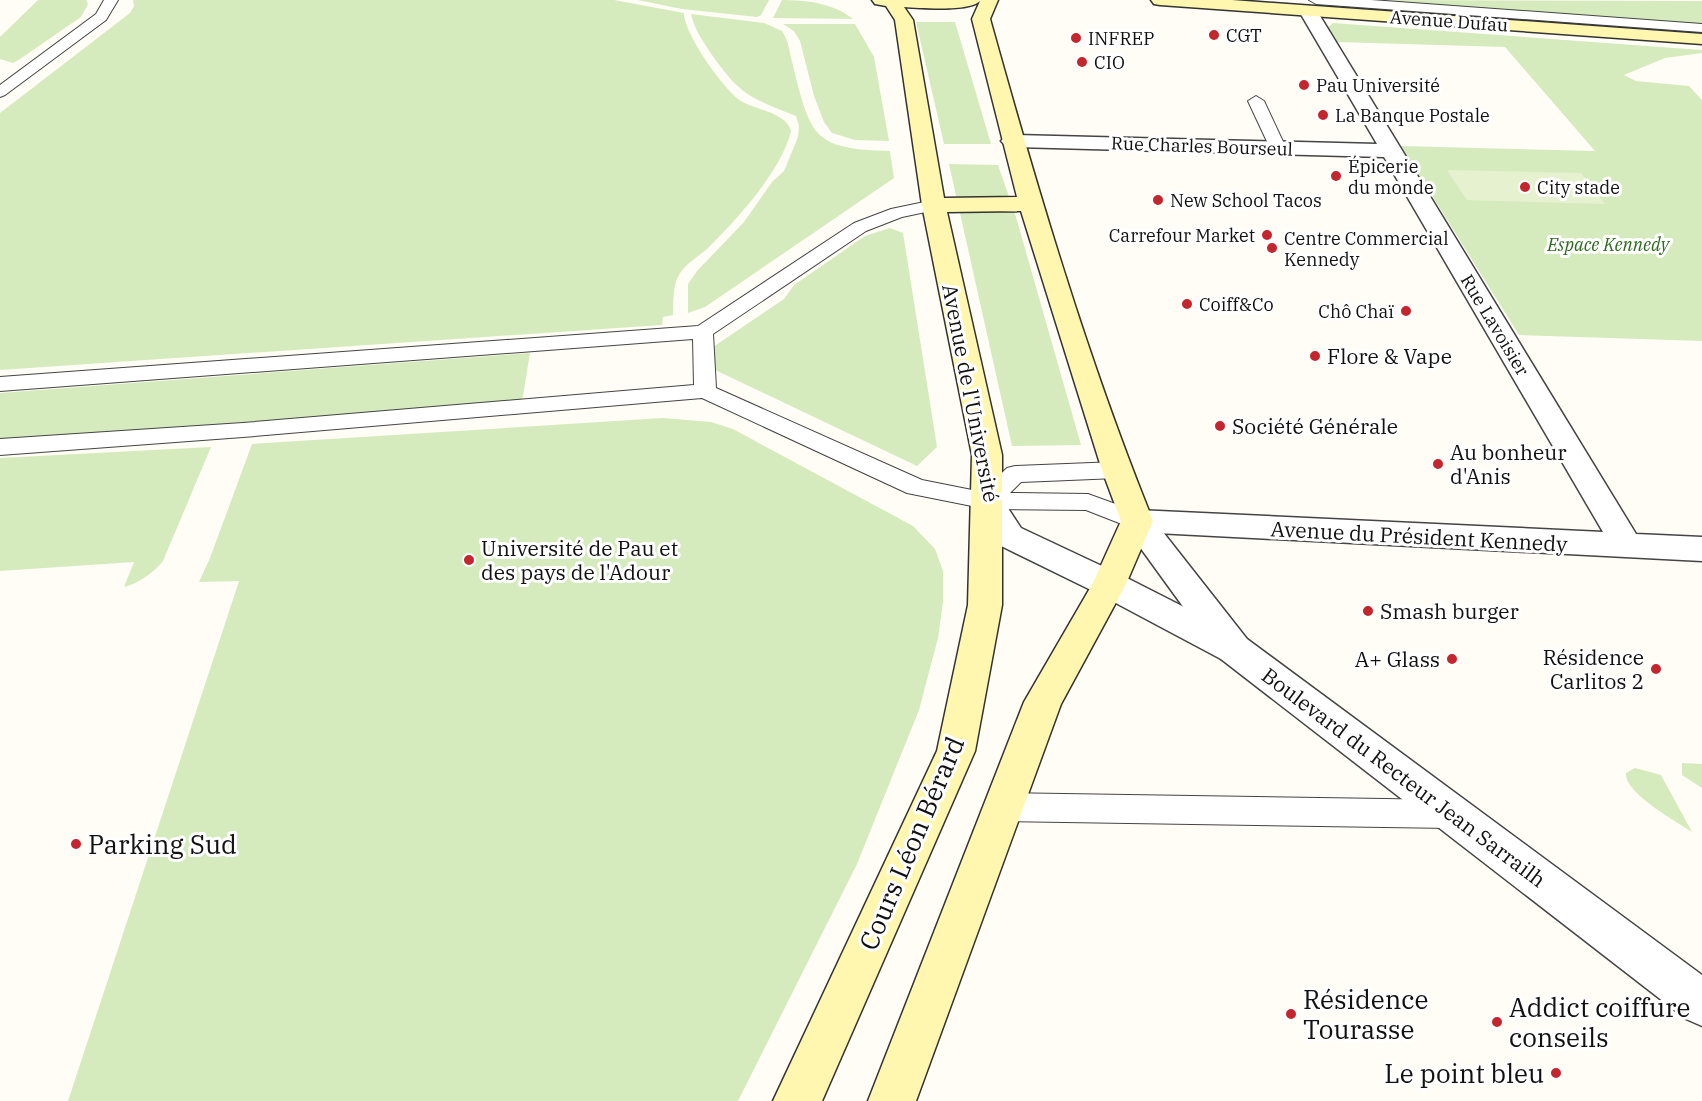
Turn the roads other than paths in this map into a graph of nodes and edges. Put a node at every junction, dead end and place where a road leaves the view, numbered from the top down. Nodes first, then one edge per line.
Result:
1 (111, 0) edge
2 (972, 0) edge
3 (989, 0) edge
4 (1160, 0) edge
5 (887, 1) edge
6 (1312, 5) edge
7 (1702, 28) edge
8 (1702, 39) edge
9 (0, 92) edge
10 (1256, 101) dead end
11 (1248, 116) dead end
12 (1012, 141) junction
13 (1270, 148) junction
14 (1391, 151) junction
15 (1030, 204) junction
16 (934, 205) junction
17 (703, 332) junction
18 (0, 384) edge
19 (705, 391) junction
20 (0, 447) edge
21 (1117, 470) junction
22 (987, 501) junction
23 (1137, 521) junction
24 (1627, 546) junction
25 (1702, 549) edge
26 (1109, 584) junction
27 (1234, 649) junction
28 (1002, 807) junction
29 (1450, 814) junction
30 (1702, 1003) edge
31 (797, 1101) edge
32 (892, 1101) edge

1 - 9 lane
2 - 5 main road
3 - 12 main road
4 - 6 main road, Avenue Dufau
5 - 16 main road, Avenue de l'Université
6 - 7 lane
6 - 8 main road, Avenue Dufau
6 - 14 street, Rue Lavoisier
10 - 13 lane
11 - 13 lane
12 - 13 street, Rue Charles Bourseul
12 - 15 main road
13 - 14 street, Rue Charles Bourseul
14 - 24 street, Rue Lavoisier
15 - 16 main road
15 - 21 main road
16 - 17 lane
16 - 22 main road, Avenue de l'Université
17 - 18 lane
17 - 19 lane
19 - 20 lane
19 - 22 lane
21 - 22 lane
21 - 23 main road
22 - 23 lane
22 - 26 street, Avenue de l'Université
22 - 31 main road, Cours Léon Bérard
23 - 24 street, Avenue du Président Kennedy
23 - 26 main road
23 - 27 street, Boulevard du Recteur Jean Sarrailh
24 - 25 street, Avenue du Président Kennedy
26 - 27 street, Avenue de l'Université
26 - 28 main road
27 - 29 street, Boulevard du Recteur Jean Sarrailh
28 - 29 lane
28 - 32 main road
29 - 30 street, Boulevard du Recteur Jean Sarrailh

